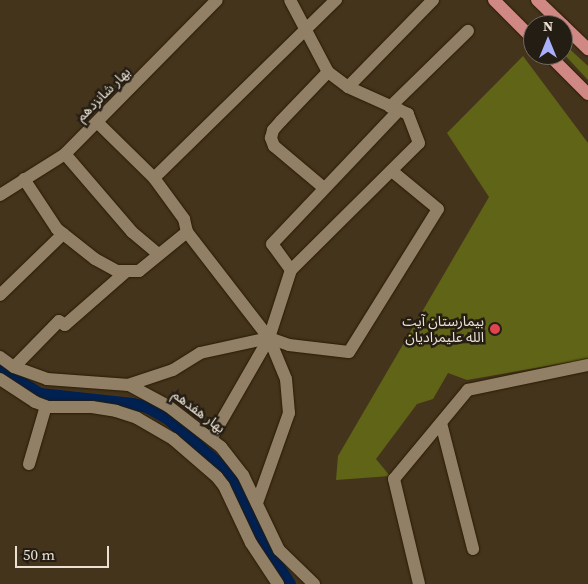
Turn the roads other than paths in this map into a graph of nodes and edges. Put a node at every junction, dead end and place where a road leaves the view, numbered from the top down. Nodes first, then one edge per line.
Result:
1 (217, 0) edge
2 (290, 0) edge
3 (336, 0) edge
4 (433, 0) edge
5 (494, 0) edge
6 (537, 0) edge
7 (553, 15) edge
8 (304, 28) junction
9 (523, 29) edge
10 (468, 31) dead end
11 (573, 35) edge
12 (588, 49) edge
13 (559, 65) edge
14 (328, 72) junction
15 (348, 87) junction
16 (588, 94) edge
17 (394, 108) junction
18 (97, 122) junction
19 (65, 154) junction
20 (392, 170) junction
21 (154, 178) junction
22 (24, 179) junction
23 (324, 188) junction
24 (0, 195) edge
25 (187, 232) junction
26 (63, 234) junction
27 (159, 255) junction
28 (291, 270) junction
29 (127, 271) junction
30 (0, 295) edge
31 (269, 338) junction
32 (0, 357) edge
33 (588, 364) edge
34 (14, 367) junction
35 (0, 379) edge
36 (128, 385) junction
37 (46, 406) junction
38 (441, 423) junction
39 (211, 439) junction
40 (29, 464) dead end
41 (257, 503) junction
42 (473, 549) dead end
43 (278, 584) edge
44 (314, 584) edge
45 (419, 584) edge

1 - 18 street, بهار شانزدهم
2 - 8 street
3 - 8 street
4 - 15 street
5 - 9 main road
6 - 7 main road
8 - 14 street
8 - 21 street
10 - 17 street
11 - 12 main road
13 - 16 main road
14 - 15 street
14 - 23 street
15 - 17 street
17 - 20 street
17 - 23 street
18 - 19 street, بهار شانزدهم
18 - 21 street
19 - 22 street, بهار شانزدهم
19 - 27 street
20 - 28 street
20 - 31 street
21 - 25 street
22 - 24 street, بهار شانزدهم
22 - 26 street
23 - 28 street
25 - 27 street
25 - 31 street
26 - 29 street
26 - 30 street
27 - 29 street
28 - 31 street
29 - 34 street
31 - 36 street
31 - 39 street
31 - 41 street
32 - 34 street, بهار هفدهم
33 - 38 street
34 - 36 street, بهار هفدهم
35 - 37 street
36 - 39 street, بهار هفدهم
37 - 40 street
37 - 43 street
38 - 42 street
38 - 45 street
39 - 41 street, بهار هفدهم
41 - 44 street, بهار هفدهم

